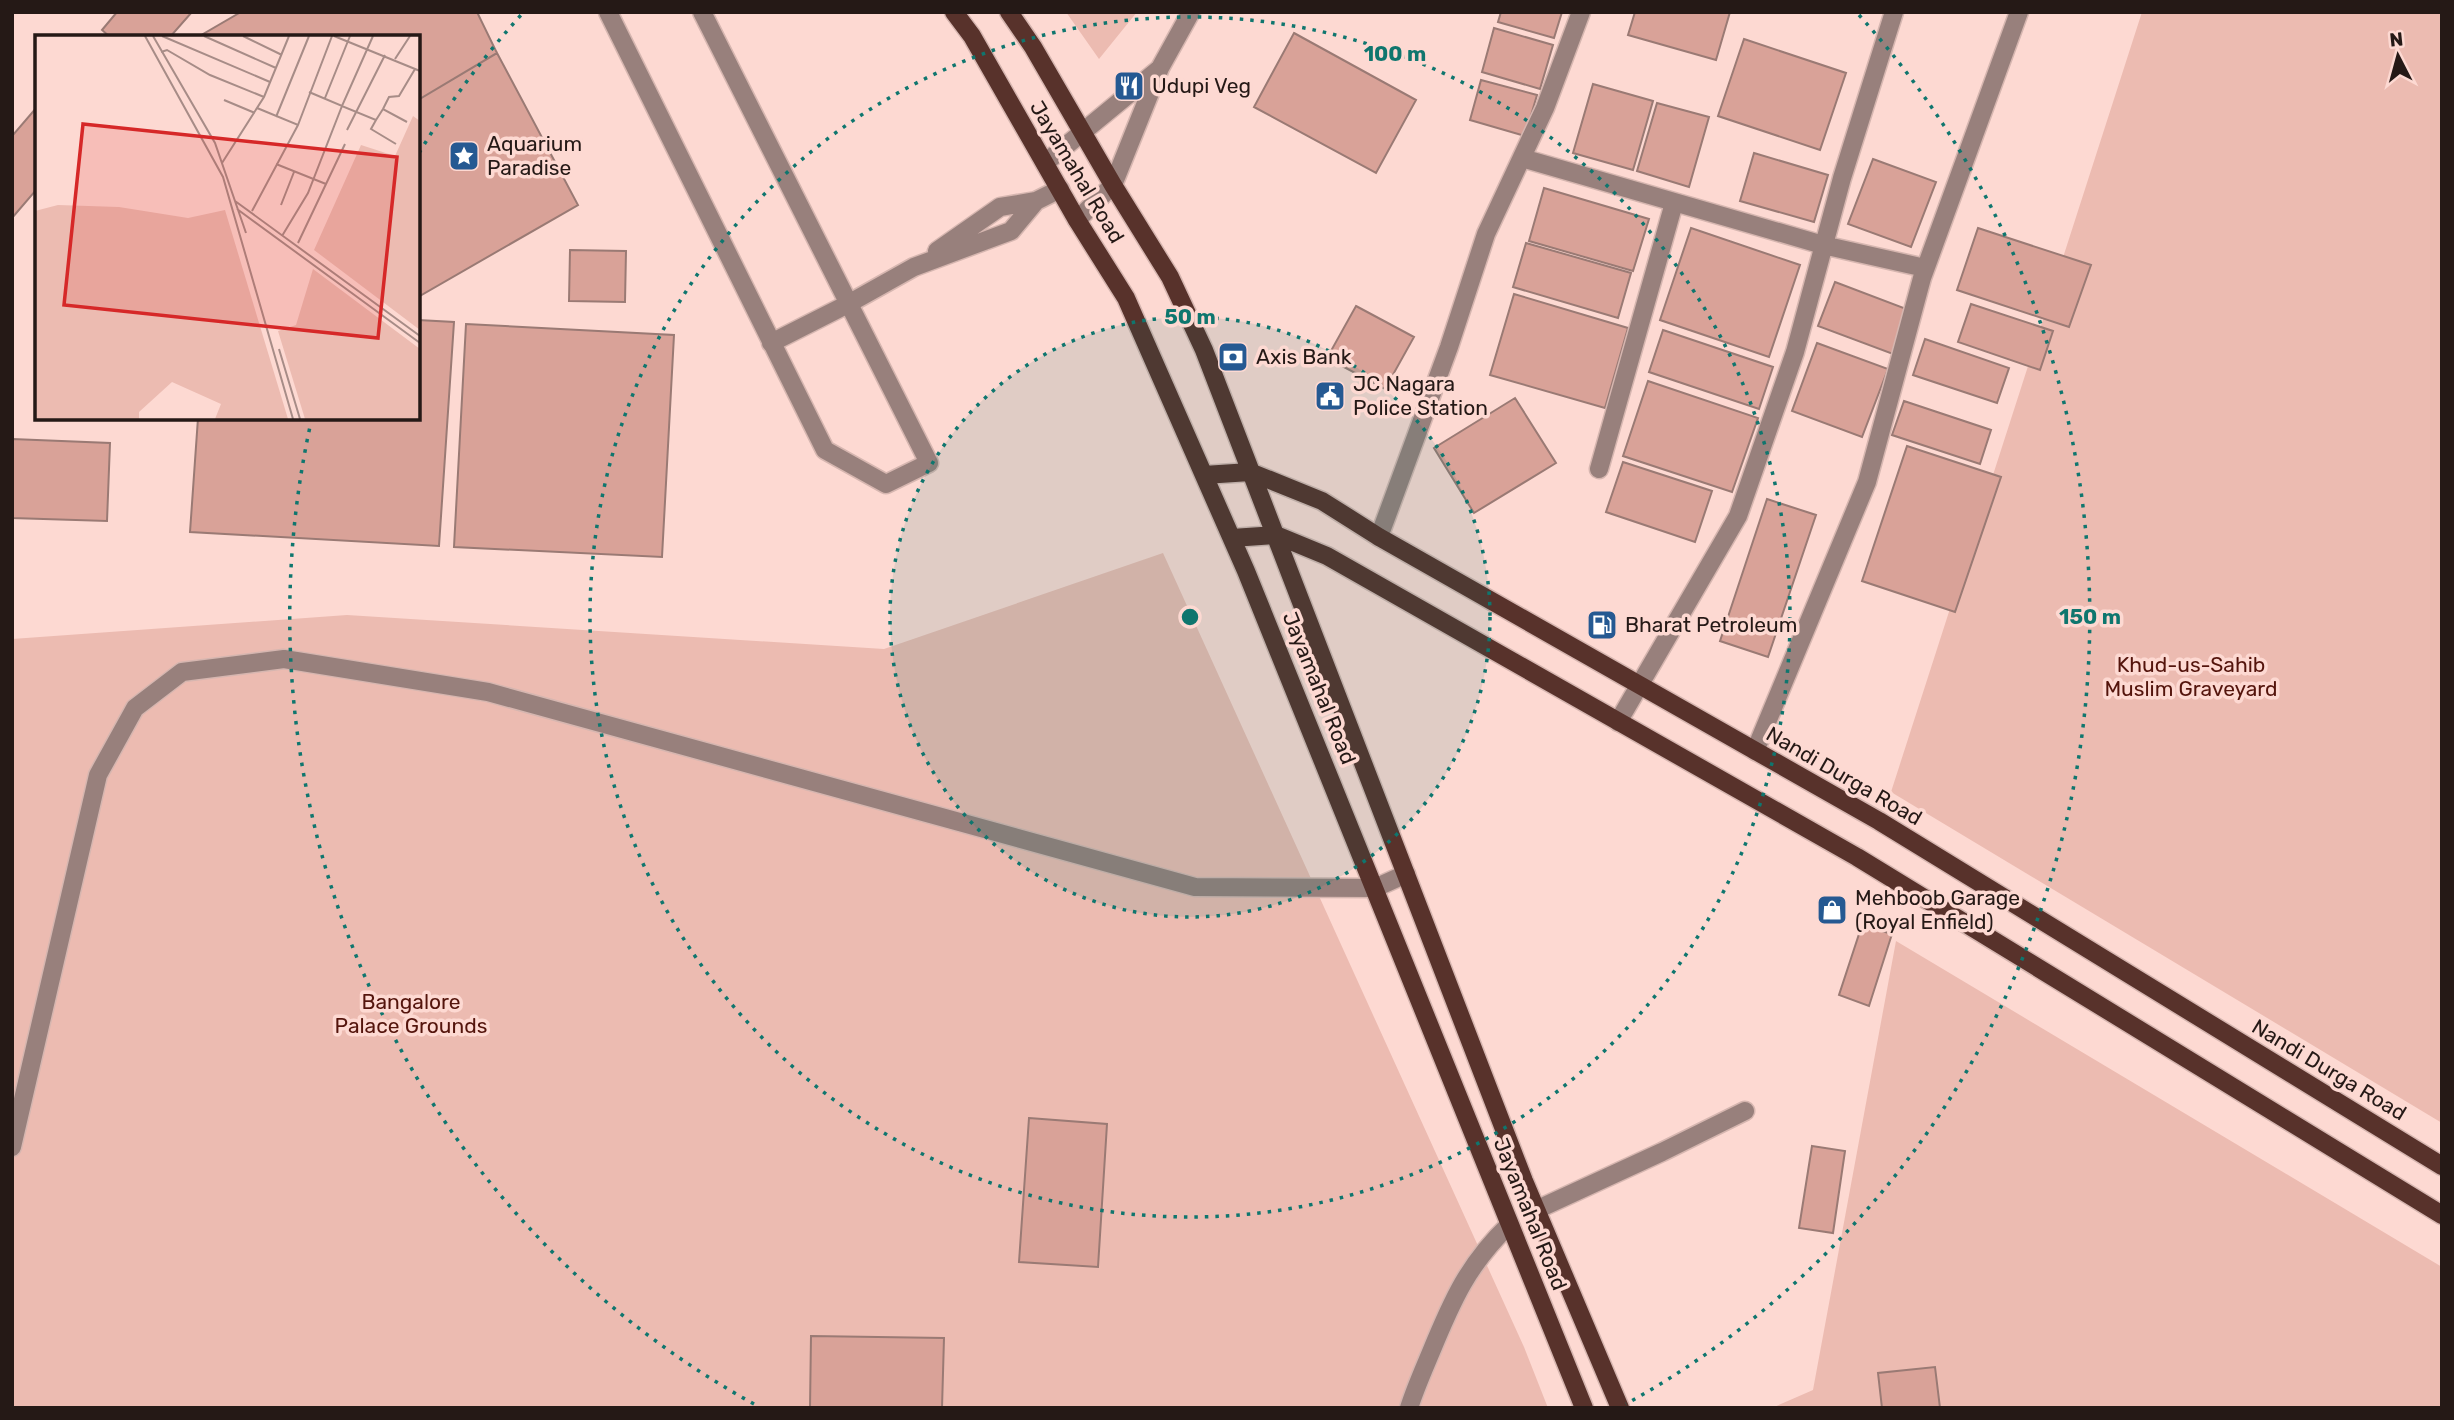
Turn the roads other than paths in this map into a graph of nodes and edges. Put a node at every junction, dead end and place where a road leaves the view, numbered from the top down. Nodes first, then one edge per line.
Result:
1 (608, 12) edge
2 (702, 12) edge
3 (954, 12) edge
4 (1009, 12) edge
5 (1191, 12) edge
6 (1581, 12) edge
7 (1894, 12) edge
8 (2019, 12) edge
9 (1160, 68) junction
10 (1081, 132) junction
11 (1522, 158) junction
12 (1045, 163) junction
13 (1113, 185) junction
14 (1060, 189) junction
15 (1036, 201) junction
16 (1674, 203) junction
17 (1077, 219) junction
18 (1823, 245) junction
19 (914, 267) junction
20 (1925, 268) junction
21 (848, 304) junction
22 (771, 343) junction
23 (1599, 469) dead end
24 (1250, 471) junction
25 (1204, 475) junction
26 (1276, 535) junction
27 (1379, 537) junction
28 (1232, 538) junction
29 (1639, 686) junction
30 (1618, 722) junction
31 (1755, 751) junction
32 (1406, 874) junction
33 (1375, 888) junction
34 (1745, 1111) dead end
35 (12, 1147) edge
36 (2442, 1166) edge
37 (1536, 1210) junction
38 (2442, 1215) edge
39 (1509, 1225) junction
40 (1409, 1408) edge
41 (1584, 1408) edge
42 (1620, 1408) edge

1 - 22 street
2 - 21 street
3 - 12 main road, Jayamahal Road
4 - 10 main road, Jayamahal Road
5 - 9 street
6 - 11 street
7 - 18 street
8 - 20 street
9 - 10 street
9 - 13 street
10 - 12 street
10 - 13 main road, Jayamahal Road
11 - 16 street
11 - 27 street
12 - 14 main road, Jayamahal Road
13 - 17 street
13 - 24 main road, Jayamahal Road
14 - 15 street
14 - 17 main road, Jayamahal Road
15 - 19 street
15 - 19 street
16 - 18 street
16 - 23 street
17 - 25 main road, Jayamahal Road
18 - 20 street
18 - 29 street
19 - 21 street
20 - 31 street
21 - 22 street
21 - 22 street
24 - 25 main road, Nandi Durga Road
24 - 26 main road, Jayamahal Road
24 - 27 main road, Nandi Durga Road
25 - 28 main road, Jayamahal Road
26 - 28 main road
26 - 30 main road
26 - 32 main road, Jayamahal Road
27 - 29 main road, Nandi Durga Road
28 - 33 main road, Jayamahal Road
29 - 30 street
29 - 31 main road, Nandi Durga Road
30 - 38 main road
31 - 36 main road, Nandi Durga Road
32 - 33 street
32 - 37 main road, Jayamahal Road
33 - 35 street
33 - 39 main road, Jayamahal Road
34 - 37 street
37 - 42 main road, Jayamahal Road
39 - 40 street
39 - 41 main road, Jayamahal Road

